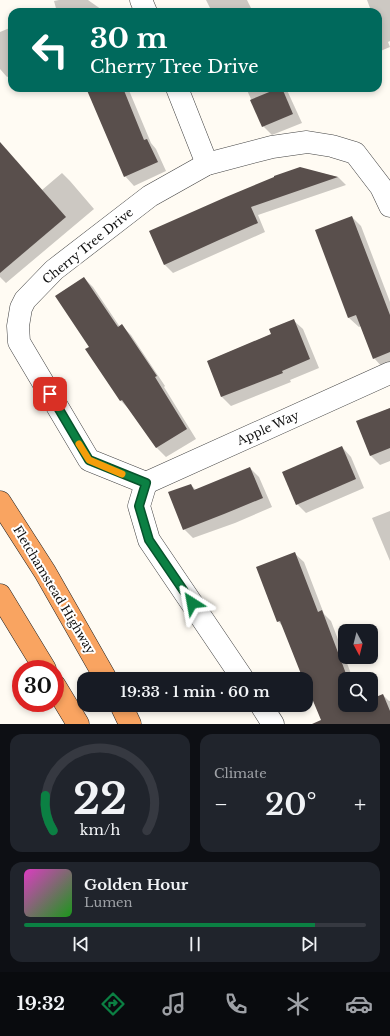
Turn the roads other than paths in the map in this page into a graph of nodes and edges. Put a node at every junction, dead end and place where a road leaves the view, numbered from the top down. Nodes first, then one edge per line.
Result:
1 (179, 92) edge
2 (207, 164) junction
3 (390, 206) edge
4 (390, 373) edge
5 (146, 483) junction
6 (0, 502) edge
7 (0, 596) edge
8 (39, 660) edge
9 (102, 672) edge
10 (238, 672) edge
11 (64, 701) edge
12 (124, 712) edge
13 (265, 712) edge
14 (78, 724) edge
15 (130, 724) edge
16 (273, 724) edge

1 - 2 street
2 - 3 street, Cherry Tree Drive
2 - 5 street, Cherry Tree Drive
4 - 5 street, Apple Way
5 - 10 street
6 - 9 highway, Fletchamstead Highway
7 - 8 highway
11 - 14 highway
12 - 15 highway
13 - 16 street

